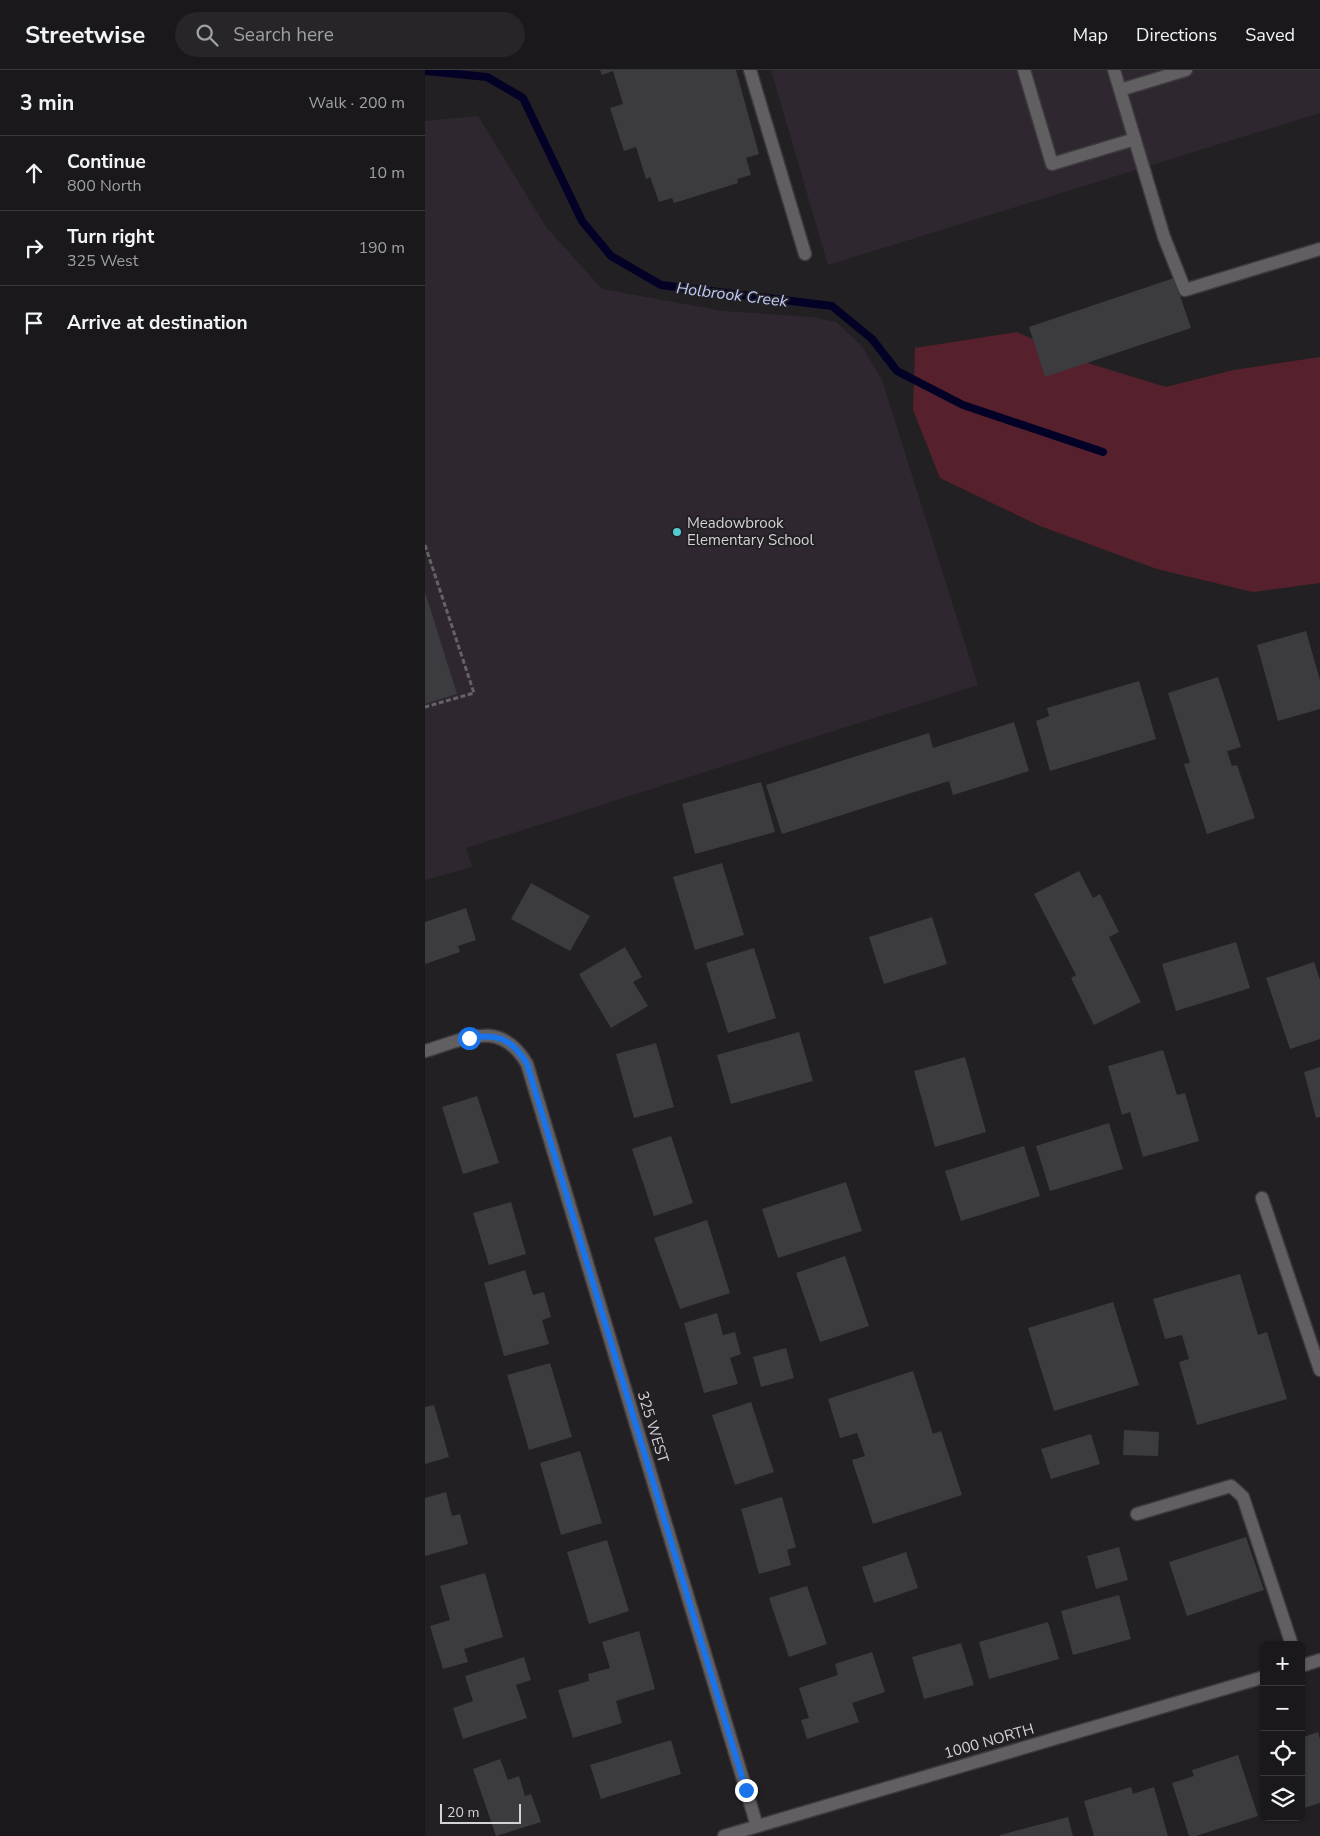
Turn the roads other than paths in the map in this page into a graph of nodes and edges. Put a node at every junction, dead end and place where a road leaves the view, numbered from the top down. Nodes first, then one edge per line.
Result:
1 (750, 70) edge
2 (1024, 70) edge
3 (1114, 70) edge
4 (1186, 70) edge
5 (1120, 90) junction
6 (1135, 139) junction
7 (1320, 249) edge
8 (805, 254) dead end
9 (425, 1051) edge
10 (1262, 1198) dead end
11 (1320, 1370) edge
12 (1137, 1514) dead end
13 (1291, 1641) edge
14 (1320, 1660) edge
15 (1305, 1665) edge
16 (1260, 1678) edge
17 (757, 1826) junction
18 (724, 1836) edge

1 - 8 street
2 - 6 street
3 - 5 street
4 - 5 street
5 - 6 street
6 - 7 street
9 - 17 street, 325 WEST
10 - 11 street
12 - 13 street
14 - 15 street
16 - 17 street, 1000 NORTH
17 - 18 street, 1000 NORTH

